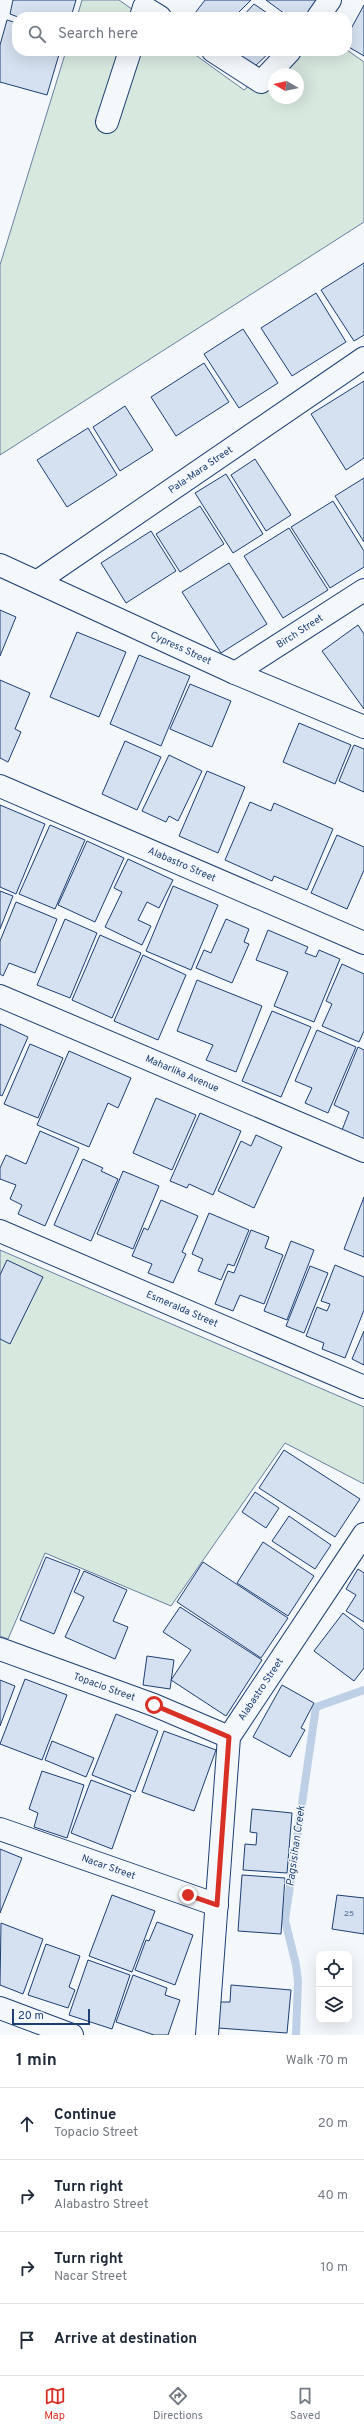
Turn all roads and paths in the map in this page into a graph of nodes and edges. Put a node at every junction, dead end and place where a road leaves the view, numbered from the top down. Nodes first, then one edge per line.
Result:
1 (330, 0) edge
2 (142, 12) edge
3 (152, 12) edge
4 (322, 12) edge
5 (128, 56) edge
6 (221, 56) edge
7 (285, 56) edge
8 (107, 122) dead end
9 (364, 358) edge
10 (0, 565) edge
11 (38, 582) junction
12 (364, 590) edge
13 (235, 673) junction
14 (364, 727) edge
15 (0, 786) edge
16 (364, 943) edge
17 (0, 996) edge
18 (364, 1151) edge
19 (0, 1231) edge
20 (364, 1387) edge
21 (364, 1534) edge
22 (0, 1649) edge
23 (229, 1737) junction
24 (0, 1829) edge
25 (217, 1905) junction
26 (0, 2008) edge
27 (72, 2035) edge
28 (207, 2035) edge

1 - 4 street
2 - 3 street
5 - 8 street
6 - 7 street
9 - 11 street, Pala-Mara Street
10 - 11 street, Cypress Street
11 - 13 street, Cypress Street
12 - 13 street, Birch Street
13 - 14 street, Cypress Street
15 - 16 street, Alabastro Street
17 - 18 street, Maharlika Avenue
19 - 20 street, Esmeralda Street
21 - 23 street, Alabastro Street
22 - 23 street, Topacio Street
23 - 25 street, Alabastro Street
24 - 25 street, Nacar Street
25 - 28 street, Alabastro Street
26 - 27 street

